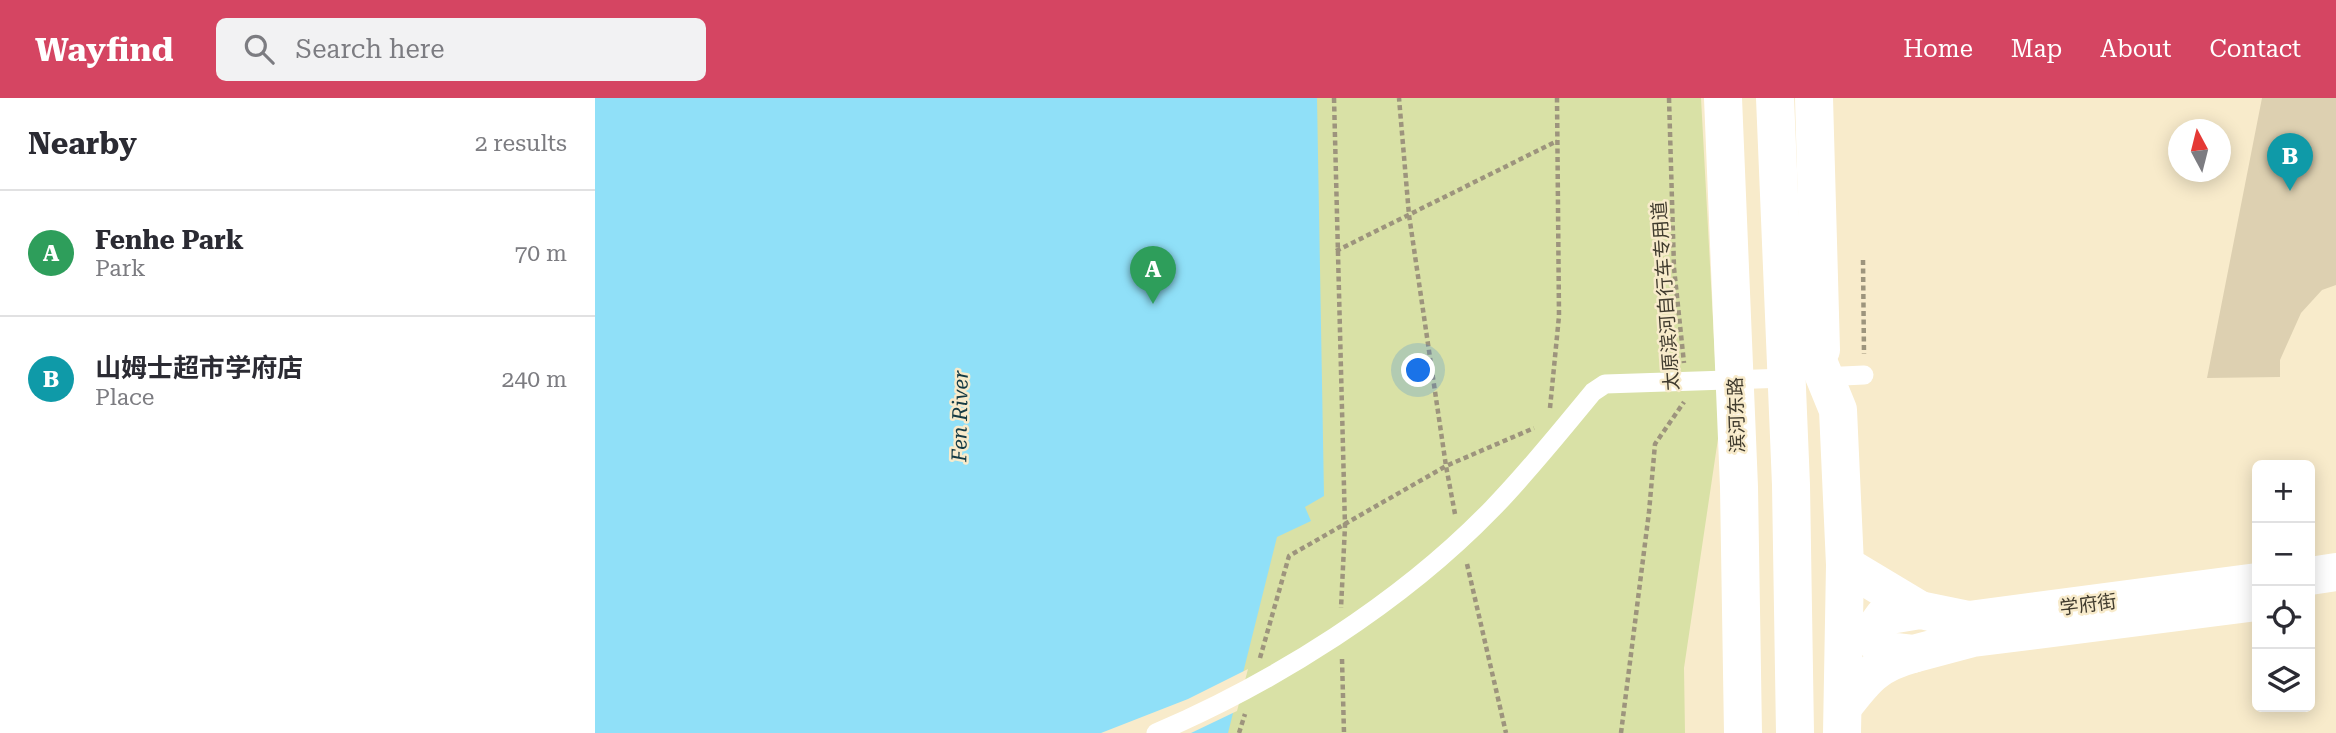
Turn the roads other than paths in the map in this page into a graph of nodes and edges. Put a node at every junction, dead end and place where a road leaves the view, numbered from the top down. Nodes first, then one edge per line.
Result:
1 (1723, 98) edge
2 (1775, 98) edge
3 (1814, 98) edge
4 (1782, 273) junction
5 (1821, 369) junction
6 (1864, 375) dead end
7 (1845, 565) junction
8 (2336, 572) edge
9 (2315, 575) edge
10 (2252, 583) edge
11 (2336, 592) edge
12 (2315, 594) edge
13 (2252, 602) edge
14 (1920, 610) junction
15 (1742, 644) junction
16 (1913, 654) junction
17 (1843, 726) edge
18 (1156, 733) edge
19 (1734, 733) edge
20 (1743, 733) edge
21 (1795, 733) edge

1 - 15 main road, 滨河东路
2 - 4 main road
3 - 5 main road
4 - 5 main road
4 - 21 main road
5 - 7 main road
6 - 18 street
7 - 14 main road
7 - 17 main road
8 - 9 main road
10 - 14 main road, 学府街
11 - 12 main road
13 - 16 main road
14 - 16 main road
15 - 19 main road
15 - 20 main road, 滨河东路
16 - 17 main road

